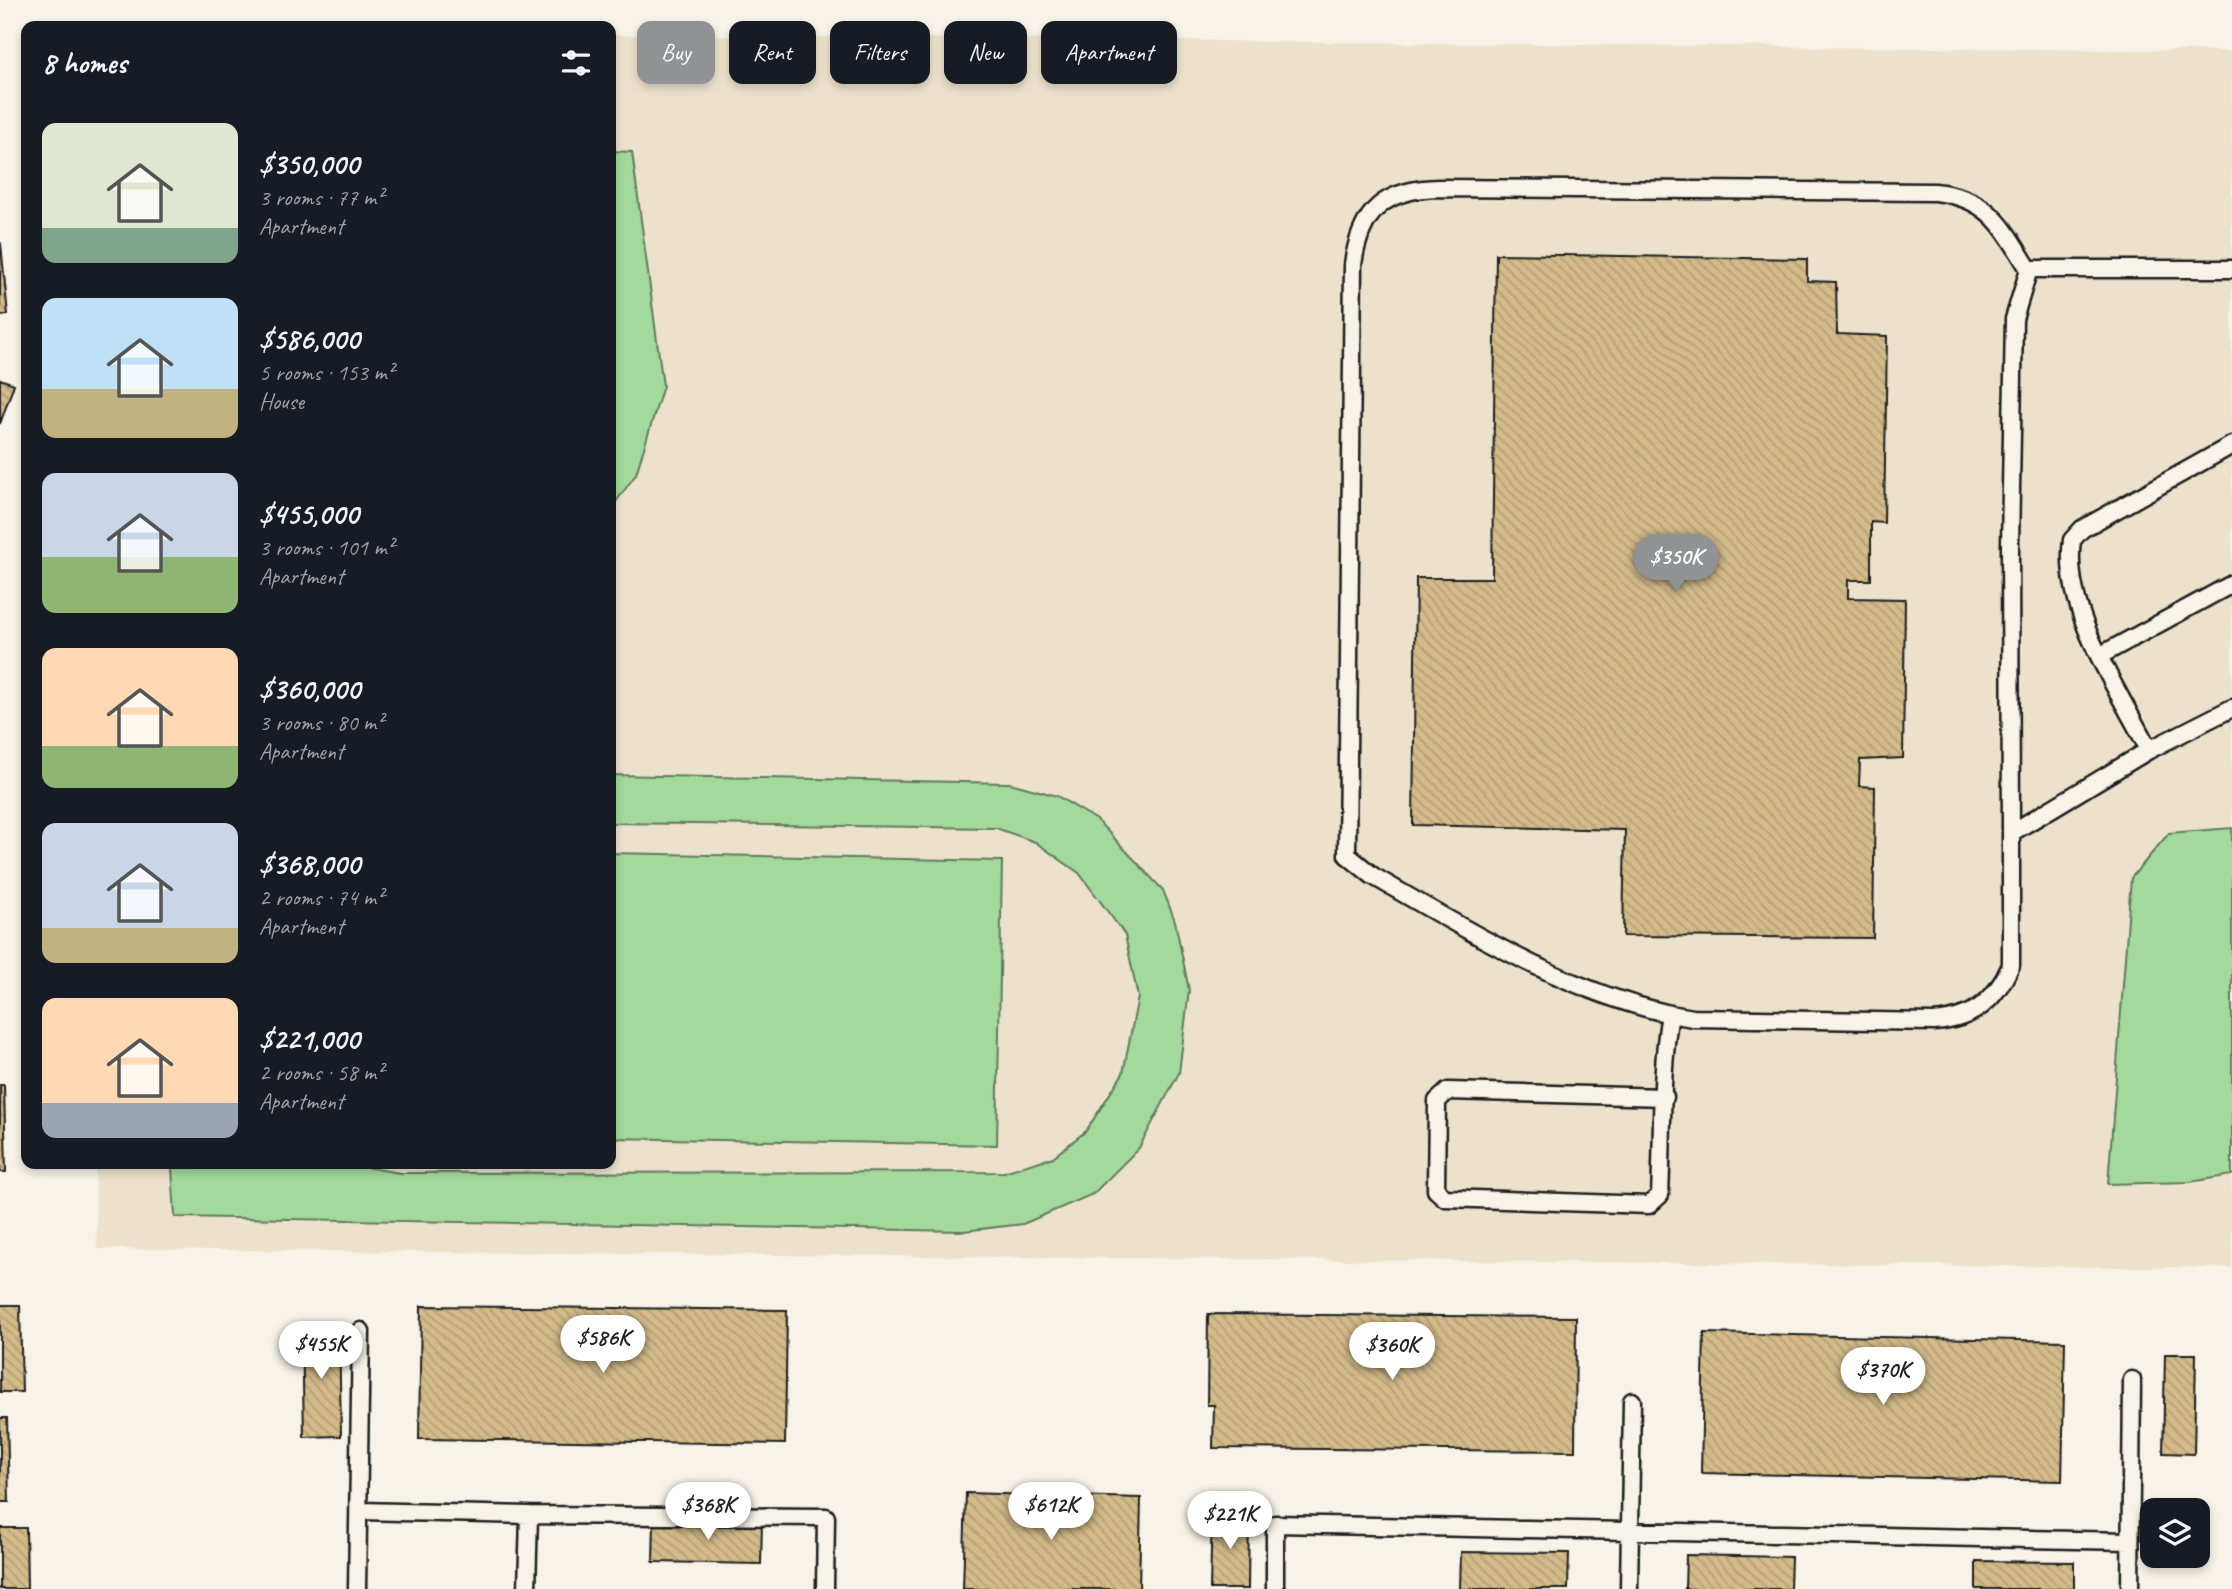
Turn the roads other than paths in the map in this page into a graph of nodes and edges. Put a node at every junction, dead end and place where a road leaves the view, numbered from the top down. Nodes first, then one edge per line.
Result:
1 (2029, 269) junction
2 (2232, 269) edge
3 (2232, 445) edge
4 (2232, 584) edge
5 (2101, 655) junction
6 (2232, 708) edge
7 (2149, 750) junction
8 (2011, 833) junction
9 (1670, 1014) junction
10 (1665, 1097) junction
11 (361, 1331) dead end
12 (2132, 1380) dead end
13 (1632, 1401) dead end
14 (359, 1511) junction
15 (529, 1515) junction
16 (1630, 1531) junction
17 (2130, 1541) junction
18 (357, 1589) edge
19 (527, 1589) edge
20 (825, 1589) edge
21 (1275, 1589) edge
22 (1629, 1589) edge
23 (2130, 1589) edge

1 - 2 lane
1 - 8 lane
1 - 9 lane
3 - 5 lane
4 - 5 lane
5 - 7 lane
6 - 7 lane
7 - 8 lane
8 - 9 lane
9 - 10 lane
10 - 10 lane
11 - 14 lane
12 - 17 lane
13 - 16 lane
14 - 15 lane
14 - 18 lane
15 - 19 lane
15 - 20 lane
16 - 17 lane
16 - 21 lane
16 - 22 lane
17 - 23 lane

